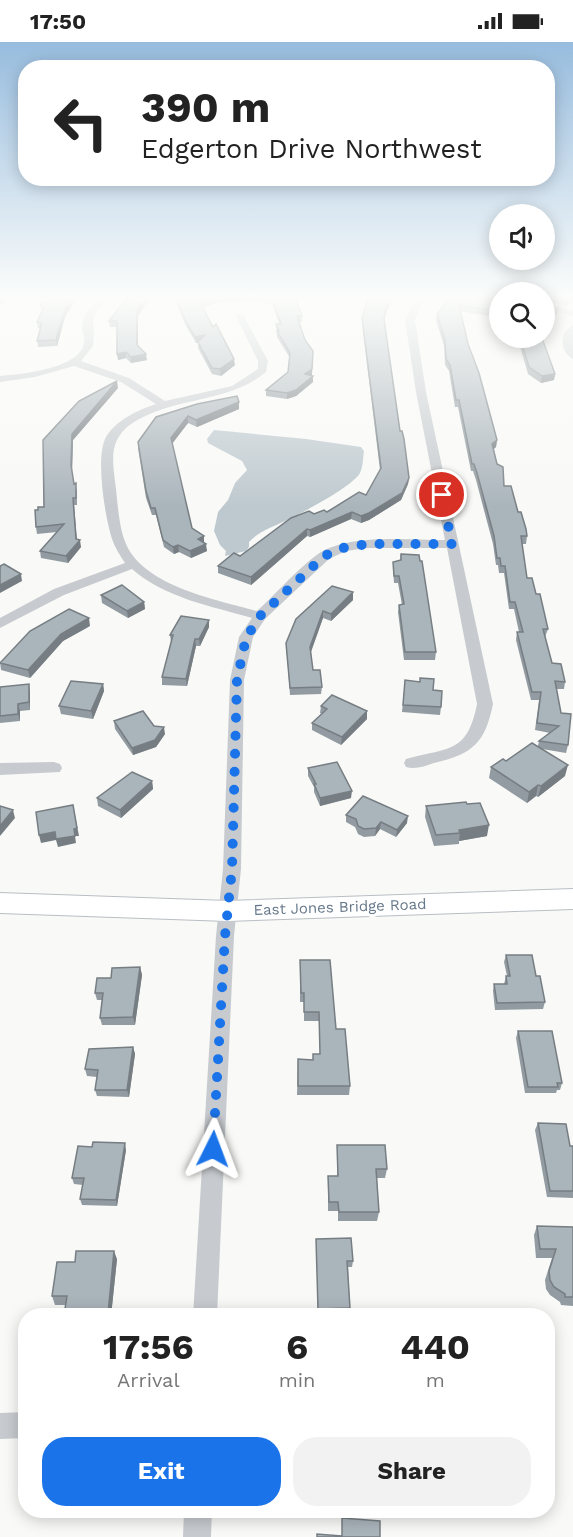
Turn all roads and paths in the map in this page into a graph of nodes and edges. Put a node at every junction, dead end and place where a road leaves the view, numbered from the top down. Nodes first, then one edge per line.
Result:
1 (55, 368) edge
2 (90, 368) edge
3 (263, 368) edge
4 (417, 368) edge
5 (0, 379) edge
6 (162, 404) junction
7 (452, 544) junction
8 (132, 565) junction
9 (260, 616) junction
10 (0, 624) edge
11 (412, 764) dead end
12 (54, 768) dead end
13 (0, 769) edge
14 (573, 899) edge
15 (0, 903) edge
16 (228, 911) junction
17 (205, 1308) edge
18 (18, 1425) edge
19 (0, 1426) edge
20 (198, 1518) edge
21 (197, 1537) edge

1 - 5 street
2 - 6 street
3 - 6 street
4 - 7 street
6 - 8 street
7 - 9 street
7 - 11 street
8 - 9 street
8 - 10 street
9 - 16 street
12 - 13 street
14 - 16 street, East Jones Bridge Road
15 - 16 street, East Jones Bridge Road
16 - 17 street
18 - 19 street
20 - 21 street

